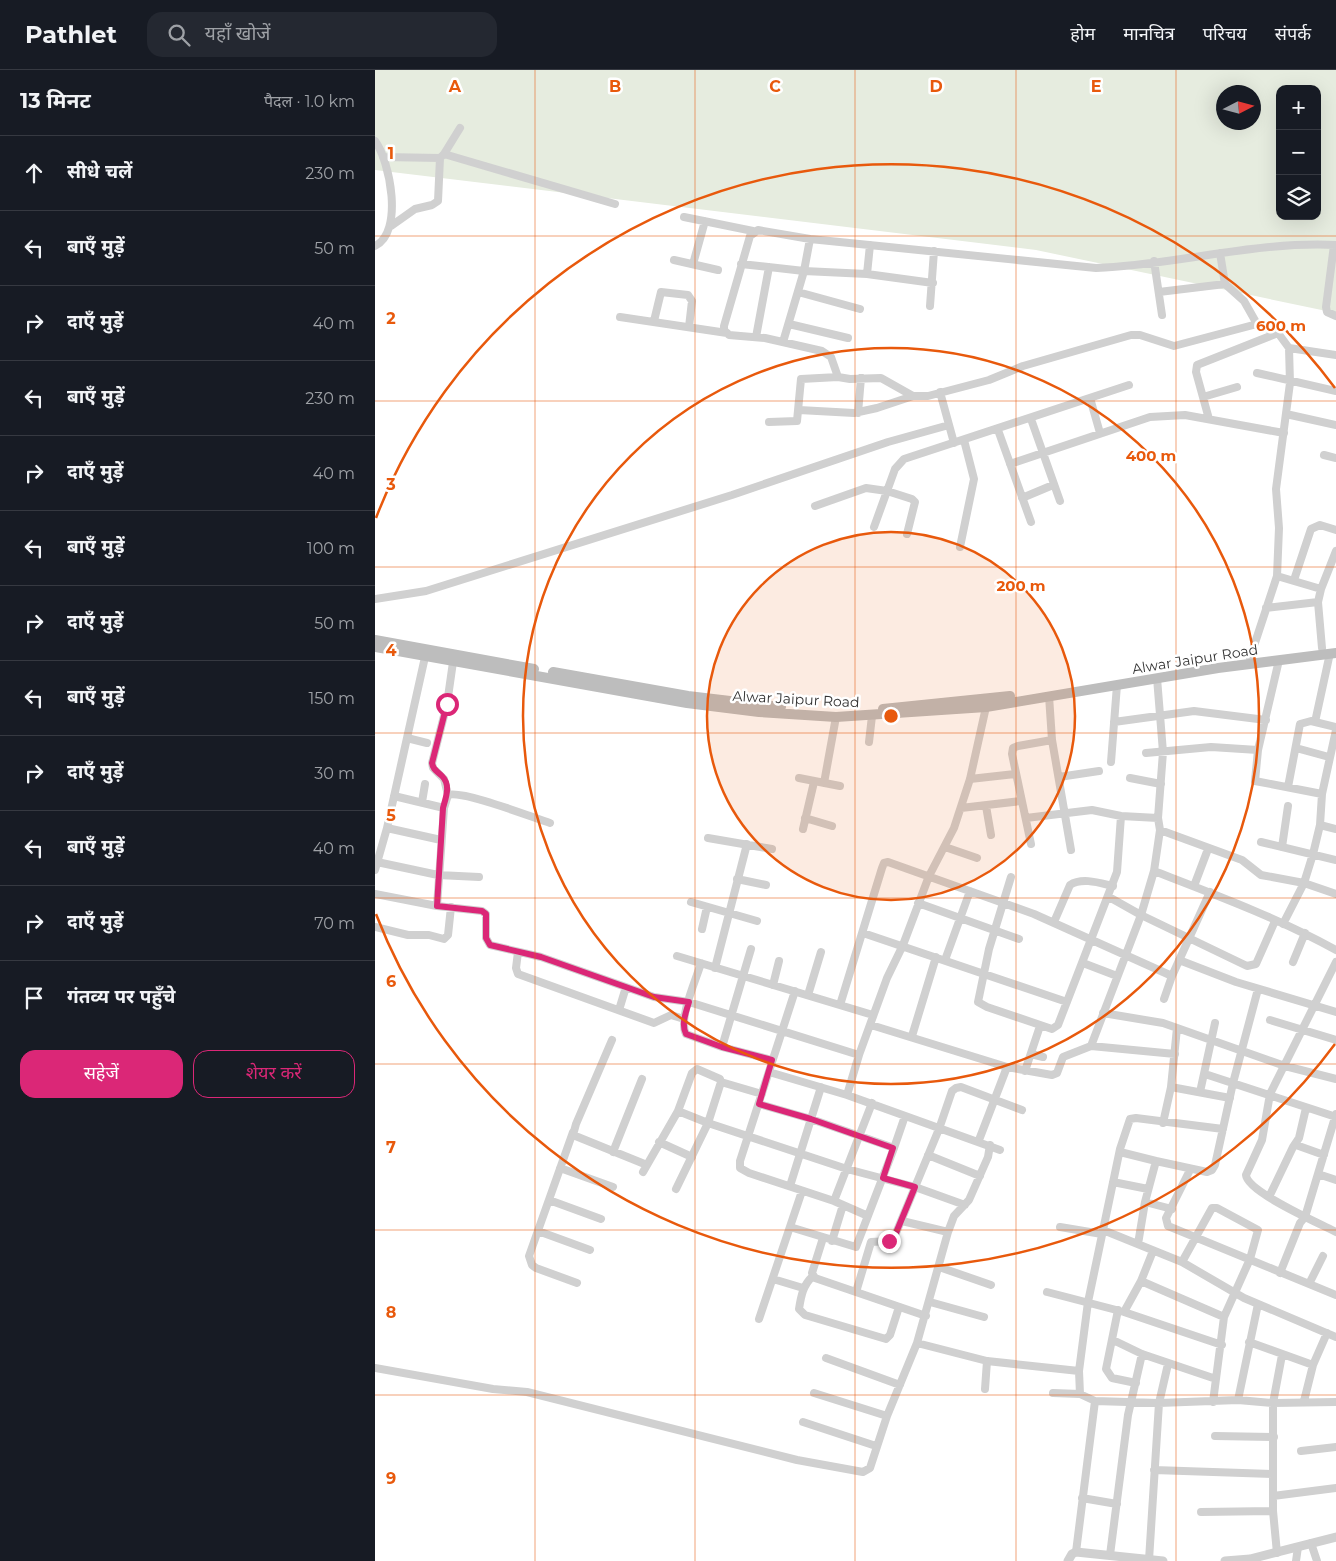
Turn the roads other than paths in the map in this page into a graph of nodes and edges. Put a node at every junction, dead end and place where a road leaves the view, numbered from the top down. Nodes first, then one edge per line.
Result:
1 (460, 128) dead end
2 (375, 141) edge
3 (442, 156) junction
4 (383, 157) junction
5 (615, 204) dead end
6 (684, 217) dead end
7 (705, 221) junction
8 (391, 226) junction
9 (753, 231) junction
10 (809, 239) junction
11 (870, 245) junction
12 (1335, 245) edge
13 (375, 246) edge
14 (934, 251) junction
15 (1220, 253) junction
16 (674, 260) dead end
17 (1154, 262) junction
18 (693, 264) junction
19 (741, 264) junction
20 (769, 267) junction
21 (718, 270) dead end
22 (804, 271) junction
23 (867, 274) junction
24 (1333, 278) edge
25 (933, 283) junction
26 (1225, 284) junction
27 (798, 292) junction
28 (1159, 292) junction
29 (931, 306) dead end
30 (860, 309) dead end
31 (1162, 314) dead end
32 (1336, 316) edge
33 (620, 317) dead end
34 (654, 321) junction
35 (789, 324) junction
36 (1257, 324) junction
37 (689, 327) junction
38 (1278, 333) junction
39 (727, 334) junction
40 (756, 337) junction
41 (848, 338) dead end
42 (783, 342) junction
43 (1289, 348) junction
44 (1336, 355) edge
45 (1257, 373) dead end
46 (838, 377) junction
47 (861, 378) junction
48 (1290, 382) junction
49 (1129, 385) dead end
50 (1237, 387) dead end
51 (1336, 391) edge
52 (940, 392) junction
53 (913, 396) junction
54 (1203, 397) junction
55 (1090, 398) junction
56 (799, 410) junction
57 (858, 412) junction
58 (1286, 414) junction
59 (1209, 418) junction
60 (1031, 419) junction
61 (769, 422) dead end
62 (1336, 424) edge
63 (949, 425) junction
64 (998, 430) junction
65 (1101, 433) junction
66 (1284, 433) junction
67 (964, 440) junction
68 (954, 443) junction
69 (1043, 452) junction
70 (1324, 455) dead end
71 (1336, 458) edge
72 (1010, 464) junction
73 (1053, 485) junction
74 (887, 491) junction
75 (1022, 498) junction
76 (1060, 501) dead end
77 (815, 506) dead end
78 (1031, 522) dead end
79 (875, 527) dead end
80 (1336, 530) edge
81 (907, 534) dead end
82 (959, 547) dead end
83 (1336, 551) edge
84 (1277, 576) junction
85 (1294, 580) junction
86 (1321, 589) junction
87 (375, 599) edge
88 (1318, 602) junction
89 (1266, 608) junction
90 (375, 640) edge
91 (375, 647) edge
92 (1331, 650) edge
93 (425, 656) junction
94 (446, 658) junction
95 (1250, 658) junction
96 (1279, 660) junction
97 (1157, 678) junction
98 (1117, 685) junction
99 (1049, 696) junction
100 (986, 707) junction
101 (872, 716) junction
102 (1159, 716) junction
103 (836, 717) junction
104 (1266, 720) junction
105 (1114, 722) junction
106 (1315, 722) junction
107 (1336, 728) edge
108 (407, 738) junction
109 (1052, 740) junction
110 (869, 742) dead end
111 (427, 743) dead end
112 (1295, 748) junction
113 (1258, 750) junction
114 (1163, 752) junction
115 (1146, 753) dead end
116 (1329, 757) junction
117 (1111, 762) dead end
118 (1099, 771) dead end
119 (1015, 774) junction
120 (1059, 777) junction
121 (799, 778) dead end
122 (1130, 778) dead end
123 (970, 779) junction
124 (814, 782) junction
125 (824, 783) junction
126 (425, 784) dead end
127 (1161, 784) junction
128 (840, 786) dead end
129 (1288, 787) junction
130 (1322, 794) junction
131 (448, 795) junction
132 (394, 796) junction
133 (1021, 800) junction
134 (422, 802) junction
135 (986, 806) junction
136 (1288, 806) dead end
137 (443, 808) junction
138 (961, 808) junction
139 (1066, 813) junction
140 (1121, 816) junction
141 (805, 818) junction
142 (1025, 818) junction
143 (1158, 818) junction
144 (550, 823) dead end
145 (1320, 825) junction
146 (832, 826) dead end
147 (387, 828) junction
148 (1336, 828) edge
149 (803, 830) dead end
150 (1160, 830) junction
151 (991, 835) dead end
152 (708, 838) dead end
153 (441, 840) junction
154 (1261, 842) dead end
155 (747, 844) junction
156 (1031, 844) dead end
157 (945, 847) junction
158 (1281, 847) junction
159 (772, 849) dead end
160 (1208, 849) junction
161 (1071, 850) dead end
162 (1313, 854) junction
163 (977, 858) dead end
164 (1336, 860) edge
165 (376, 866) edge
166 (1155, 871) junction
167 (438, 874) junction
168 (929, 876) junction
169 (1011, 877) dead end
170 (479, 878) dead end
171 (737, 879) junction
172 (1304, 883) junction
173 (766, 884) dead end
174 (1113, 886) junction
175 (1194, 886) junction
176 (970, 891) junction
177 (1210, 892) junction
178 (375, 894) edge
179 (1336, 894) edge
180 (1109, 897) junction
181 (691, 902) dead end
182 (918, 903) junction
183 (1003, 903) junction
184 (437, 906) junction
185 (707, 907) junction
186 (451, 908) junction
187 (729, 913) junction
188 (1141, 915) junction
189 (961, 918) junction
190 (757, 921) dead end
191 (1054, 922) junction
192 (1279, 923) junction
193 (375, 926) edge
194 (702, 929) dead end
195 (994, 930) junction
196 (863, 932) junction
197 (1305, 933) junction
198 (1190, 938) junction
199 (1019, 939) dead end
200 (1093, 939) junction
201 (903, 945) junction
202 (751, 948) dead end
203 (1336, 950) edge
204 (519, 952) junction
205 (821, 952) dead end
206 (1127, 955) junction
207 (677, 956) dead end
208 (936, 956) junction
209 (945, 960) junction
210 (1179, 960) junction
211 (779, 961) dead end
212 (1293, 962) dead end
213 (1336, 962) edge
214 (701, 963) junction
215 (1083, 963) junction
216 (715, 968) junction
217 (984, 973) junction
218 (1117, 976) junction
219 (1172, 976) junction
220 (743, 977) junction
221 (773, 985) junction
222 (626, 987) junction
223 (1258, 989) junction
224 (795, 991) junction
225 (808, 995) junction
226 (1164, 999) dead end
227 (689, 1002) junction
228 (1067, 1002) junction
229 (840, 1005) junction
230 (1315, 1007) junction
231 (619, 1010) junction
232 (1336, 1012) edge
233 (1103, 1013) junction
234 (731, 1016) junction
235 (873, 1016) junction
236 (684, 1018) junction
237 (1270, 1020) dead end
238 (1215, 1024) dead end
239 (871, 1026) junction
240 (1040, 1026) junction
241 (1177, 1028) junction
242 (1302, 1030) junction
243 (782, 1031) junction
244 (912, 1036) junction
245 (1213, 1039) junction
246 (612, 1040) dead end
247 (1336, 1040) edge
248 (1091, 1046) junction
249 (722, 1047) junction
250 (1241, 1050) junction
251 (1031, 1054) junction
252 (1175, 1054) junction
253 (859, 1055) junction
254 (1043, 1058) dead end
255 (772, 1060) junction
256 (1285, 1066) junction
257 (1007, 1067) junction
258 (1025, 1071) junction
259 (769, 1072) junction
260 (1205, 1074) junction
261 (642, 1079) dead end
262 (1336, 1079) edge
263 (721, 1082) junction
264 (1233, 1083) junction
265 (821, 1086) junction
266 (1171, 1087) junction
267 (1201, 1092) junction
268 (762, 1094) junction
269 (1270, 1094) junction
270 (847, 1095) junction
271 (1230, 1098) junction
272 (994, 1099) junction
273 (872, 1103) junction
274 (759, 1104) junction
275 (1306, 1108) junction
276 (1022, 1110) dead end
277 (678, 1111) junction
278 (905, 1116) junction
279 (1336, 1116) edge
280 (811, 1119) junction
281 (708, 1123) junction
282 (1163, 1123) junction
283 (939, 1129) junction
284 (1223, 1129) junction
285 (573, 1132) junction
286 (749, 1136) junction
287 (859, 1137) junction
288 (979, 1140) junction
289 (659, 1142) junction
290 (990, 1145) junction
291 (1296, 1145) junction
292 (893, 1148) junction
293 (1000, 1150) dead end
294 (613, 1152) junction
295 (799, 1152) junction
296 (1119, 1152) junction
297 (1324, 1155) junction
298 (928, 1156) junction
299 (692, 1157) junction
300 (1156, 1161) junction
301 (560, 1168) junction
302 (847, 1169) junction
303 (1190, 1170) junction
304 (1318, 1174) junction
305 (980, 1176) junction
306 (883, 1178) junction
307 (1336, 1180) edge
308 (1113, 1182) junction
309 (790, 1186) junction
310 (613, 1187) dead end
311 (915, 1187) junction
312 (676, 1189) dead end
313 (1148, 1189) junction
314 (802, 1191) junction
315 (1269, 1197) junction
316 (549, 1200) junction
317 (834, 1201) junction
318 (1145, 1202) junction
319 (843, 1204) junction
320 (965, 1205) junction
321 (1172, 1208) junction
322 (868, 1216) junction
323 (1305, 1217) junction
324 (601, 1219) dead end
325 (902, 1221) junction
326 (1060, 1227) dead end
327 (790, 1228) junction
328 (1335, 1230) edge
329 (538, 1231) junction
330 (948, 1232) junction
331 (1102, 1232) junction
332 (1196, 1237) junction
333 (823, 1238) junction
334 (832, 1241) junction
335 (1139, 1244) junction
336 (590, 1250) dead end
337 (1153, 1251) junction
338 (1323, 1256) dead end
339 (1250, 1259) junction
340 (1182, 1262) junction
341 (939, 1267) junction
342 (1280, 1272) junction
343 (813, 1276) junction
344 (773, 1279) junction
345 (1141, 1280) junction
346 (577, 1283) dead end
347 (1309, 1284) junction
348 (991, 1286) dead end
349 (803, 1288) junction
350 (856, 1292) junction
351 (1047, 1292) dead end
352 (1235, 1293) junction
353 (1336, 1295) edge
354 (930, 1302) junction
355 (1088, 1302) junction
356 (1258, 1304) junction
357 (899, 1307) junction
358 (1121, 1311) junction
359 (926, 1316) junction
360 (1224, 1317) junction
361 (985, 1318) dead end
362 (759, 1319) dead end
363 (1327, 1333) junction
364 (1336, 1337) edge
365 (1113, 1340) junction
366 (917, 1342) junction
367 (1249, 1342) junction
368 (1221, 1345) junction
369 (1142, 1354) junction
370 (1282, 1355) junction
371 (826, 1358) dead end
372 (987, 1360) junction
373 (1168, 1364) junction
374 (1313, 1365) junction
375 (375, 1368) edge
376 (1079, 1371) junction
377 (1216, 1379) junction
378 (1135, 1383) junction
379 (900, 1385) junction
380 (985, 1389) dead end
381 (813, 1393) dead end
382 (1053, 1393) dead end
383 (1080, 1394) junction
384 (1238, 1400) junction
385 (1095, 1401) junction
386 (1132, 1401) junction
387 (1304, 1401) junction
388 (1213, 1402) junction
389 (1336, 1402) edge
390 (1159, 1403) junction
391 (1273, 1403) junction
392 (887, 1416) junction
393 (803, 1422) dead end
394 (1215, 1436) dead end
395 (1274, 1437) junction
396 (876, 1446) junction
397 (1336, 1447) edge
398 (1301, 1451) dead end
399 (1154, 1470) junction
400 (1273, 1474) junction
401 (1336, 1488) edge
402 (1273, 1496) junction
403 (1082, 1498) junction
404 (1117, 1504) junction
405 (1273, 1510) junction
406 (1201, 1512) dead end
407 (1336, 1537) edge
408 (1311, 1543) junction
409 (1298, 1547) junction
410 (1076, 1552) junction
411 (1277, 1553) junction
412 (1110, 1555) junction
413 (1149, 1560) junction
414 (1067, 1561) edge
415 (1163, 1561) edge
416 (1225, 1561) edge
417 (1296, 1561) edge
418 (1317, 1561) edge

1 - 3 street
2 - 4 street
3 - 4 street
3 - 5 street
3 - 8 street
4 - 8 street
6 - 7 street
7 - 9 street
7 - 18 street
8 - 13 street
9 - 10 street
9 - 19 street
10 - 11 street
10 - 22 street
11 - 14 street
11 - 23 street
12 - 15 street
12 - 24 street
14 - 17 street
14 - 25 street
15 - 17 street
15 - 26 street
16 - 18 street
17 - 28 street
18 - 21 street
19 - 20 street
19 - 39 street
20 - 22 street
20 - 40 street
22 - 23 street
22 - 27 street
23 - 25 street
24 - 32 street
25 - 29 street
26 - 28 street
26 - 36 street
27 - 30 street
27 - 35 street
28 - 31 street
33 - 34 street
34 - 37 street
34 - 37 street
35 - 41 street
35 - 42 street
36 - 38 street
36 - 52 street
37 - 39 street
38 - 43 street
38 - 54 street
39 - 40 street
40 - 42 street
42 - 46 street
43 - 44 street
43 - 48 street
45 - 48 street
46 - 47 street
46 - 56 street
47 - 53 street
47 - 57 street
48 - 51 street
48 - 58 street
49 - 55 street
50 - 54 street
52 - 53 street
52 - 63 street
53 - 57 street
54 - 59 street
55 - 60 street
55 - 65 street
56 - 57 street
56 - 61 street
58 - 62 street
58 - 66 street
59 - 65 street
59 - 66 street
60 - 64 street
60 - 69 street
63 - 68 street
63 - 87 street
64 - 67 street
64 - 72 street
65 - 69 street
66 - 84 street
67 - 68 street
67 - 82 street
68 - 74 street
69 - 72 street
69 - 73 street
70 - 71 street
72 - 75 street
73 - 75 street
73 - 76 street
74 - 77 street
74 - 79 street
74 - 81 street
75 - 78 street
80 - 85 street
83 - 86 street
84 - 85 street
84 - 89 street
85 - 86 street
86 - 88 street
88 - 89 street
88 - 92 street
89 - 95 street
90 - 94 main road, Alwar Jaipur Road
91 - 93 main road, Alwar Jaipur Road
92 - 95 main road, Alwar Jaipur Road
92 - 96 main road, Alwar Jaipur Road
92 - 106 street
93 - 94 main road, Alwar Jaipur Road
93 - 108 street
94 - 95 main road, Alwar Jaipur Road
94 - 103 main road, Alwar Jaipur Road
94 - 131 street
96 - 97 main road, Alwar Jaipur Road
96 - 104 street
97 - 98 main road, Alwar Jaipur Road
97 - 102 street
98 - 99 main road, Alwar Jaipur Road
98 - 105 street
99 - 100 main road, Alwar Jaipur Road
99 - 109 street
100 - 101 main road, Alwar Jaipur Road
100 - 123 street
101 - 103 main road, Alwar Jaipur Road
101 - 110 street
102 - 104 street
102 - 105 street
102 - 114 street
103 - 125 street
104 - 113 street
105 - 117 street
106 - 107 street
106 - 112 street
107 - 116 street
108 - 111 street
108 - 132 street
109 - 119 street
109 - 120 street
112 - 116 street
112 - 129 street
113 - 114 street
113 - 129 street
114 - 115 street
114 - 127 street
116 - 130 street
118 - 120 street
119 - 123 street
119 - 133 street
120 - 139 street
121 - 124 street
122 - 127 street
123 - 138 street
124 - 125 street
124 - 141 street
125 - 128 street
126 - 134 street
127 - 143 street
129 - 130 street
130 - 145 street
131 - 137 street
131 - 144 street
132 - 134 street
132 - 147 street
133 - 135 street
133 - 142 street
134 - 137 street
135 - 138 street
135 - 151 street
136 - 158 street
137 - 153 street
138 - 157 street
139 - 140 street
139 - 142 street
139 - 161 street
140 - 143 street
140 - 174 street
141 - 146 street
141 - 149 street
142 - 156 street
143 - 150 street
145 - 148 street
145 - 162 street
147 - 153 street
147 - 165 street
150 - 160 street
150 - 166 street
152 - 155 street
153 - 167 street
154 - 158 street
155 - 159 street
155 - 171 street
157 - 163 street
157 - 168 street
158 - 162 street
160 - 172 street
160 - 175 street
162 - 164 street
162 - 172 street
165 - 167 street
166 - 175 street
166 - 188 street
167 - 170 street
167 - 184 street
168 - 176 street
168 - 182 street
168 - 196 street
169 - 183 street
171 - 173 street
171 - 187 street
172 - 179 street
172 - 192 street
174 - 180 street
174 - 191 street
175 - 177 street
176 - 183 street
176 - 189 street
177 - 192 street
177 - 198 street
178 - 184 street
180 - 188 street
180 - 200 street
181 - 185 street
182 - 189 street
182 - 201 street
183 - 191 street
183 - 195 street
184 - 186 street
185 - 187 street
185 - 194 street
186 - 193 street
186 - 204 street
187 - 190 street
187 - 216 street
188 - 198 street
188 - 206 street
189 - 195 street
189 - 209 street
191 - 200 street
192 - 197 street
192 - 198 street
195 - 199 street
195 - 217 street
196 - 201 street
196 - 229 street
197 - 203 street
197 - 212 street
198 - 210 street
200 - 206 street
200 - 215 street
201 - 208 street
201 - 235 street
202 - 220 street
204 - 222 street
204 - 231 street
205 - 225 street
206 - 218 street
206 - 219 street
207 - 214 street
208 - 209 street
208 - 244 street
209 - 217 street
210 - 219 street
210 - 223 street
211 - 221 street
213 - 230 street
214 - 216 street
214 - 227 street
215 - 218 street
215 - 228 street
216 - 220 street
217 - 228 street
217 - 240 street
218 - 233 street
219 - 226 street
220 - 221 street
220 - 234 street
221 - 224 street
222 - 227 street
222 - 231 street
223 - 230 street
223 - 250 street
224 - 225 street
224 - 243 street
225 - 229 street
227 - 234 street
227 - 236 street
228 - 240 street
229 - 235 street
230 - 232 street
230 - 242 street
231 - 236 street
233 - 241 street
233 - 248 street
234 - 243 street
234 - 249 street
235 - 239 street
236 - 249 street
237 - 242 street
238 - 245 street
239 - 244 street
239 - 253 street
240 - 251 street
241 - 245 street
241 - 252 street
242 - 247 street
242 - 256 street
243 - 253 street
243 - 255 street
244 - 257 street
245 - 250 street
245 - 260 street
246 - 285 street
248 - 252 street
248 - 258 street
249 - 255 street
250 - 256 street
250 - 264 street
251 - 254 street
251 - 258 street
252 - 266 street
253 - 270 street
255 - 259 street
256 - 262 street
256 - 269 street
257 - 258 street
257 - 272 street
259 - 265 street
259 - 268 street
260 - 264 street
260 - 267 street
261 - 294 street
263 - 268 street
263 - 277 street
263 - 281 street
264 - 269 street
264 - 271 street
265 - 270 street
265 - 280 street
266 - 267 street
266 - 282 street
267 - 271 street
268 - 274 street
269 - 275 street
269 - 315 street
270 - 273 street
271 - 284 street
272 - 276 street
272 - 283 street
272 - 288 street
273 - 278 street
273 - 287 street
274 - 280 street
274 - 286 street
275 - 279 street
275 - 291 street
277 - 281 street
277 - 289 street
278 - 283 street
278 - 292 street
279 - 297 street
280 - 287 street
280 - 295 street
281 - 286 street
281 - 299 street
282 - 284 street
282 - 296 street
283 - 288 street
283 - 298 street
284 - 303 street
285 - 294 street
285 - 301 street
286 - 295 street
286 - 309 street
287 - 292 street
287 - 302 street
288 - 290 street
289 - 294 street
289 - 299 street
290 - 293 street
290 - 305 street
291 - 297 street
291 - 315 street
292 - 306 street
295 - 302 street
295 - 309 street
296 - 300 street
296 - 308 street
297 - 304 street
298 - 305 street
298 - 311 street
299 - 312 street
300 - 303 street
300 - 313 street
301 - 310 street
301 - 316 street
302 - 306 street
302 - 317 street
303 - 321 street
304 - 307 street
304 - 323 street
305 - 320 street
306 - 311 street
306 - 322 street
308 - 313 street
308 - 331 street
309 - 314 street
311 - 320 street
311 - 325 street
313 - 318 street
314 - 317 street
314 - 327 street
315 - 323 street
316 - 324 street
316 - 329 street
317 - 319 street
318 - 321 street
318 - 335 street
319 - 322 street
319 - 334 street
320 - 330 street
321 - 332 street
322 - 334 street
323 - 328 street
323 - 342 street
325 - 330 street
325 - 350 street
326 - 331 street
327 - 333 street
327 - 344 street
329 - 336 street
329 - 346 street
330 - 341 street
331 - 335 street
331 - 355 street
332 - 339 street
332 - 339 street
332 - 340 street
333 - 334 street
333 - 343 street
335 - 337 street
337 - 340 street
337 - 345 street
338 - 347 street
339 - 342 street
339 - 352 street
340 - 352 street
341 - 348 street
341 - 354 street
342 - 347 street
343 - 349 street
343 - 350 street
344 - 349 street
344 - 362 street
345 - 358 street
345 - 360 street
347 - 353 street
349 - 357 street
350 - 357 street
351 - 355 street
352 - 356 street
352 - 360 street
354 - 359 street
354 - 361 street
355 - 358 street
355 - 376 street
356 - 363 street
356 - 367 street
357 - 359 street
358 - 365 street
358 - 368 street
359 - 366 street
360 - 368 street
363 - 364 street
363 - 374 street
365 - 369 street
365 - 378 street
366 - 372 street
366 - 379 street
367 - 370 street
367 - 384 street
368 - 377 street
369 - 373 street
369 - 378 street
370 - 374 street
370 - 391 street
371 - 379 street
372 - 376 street
372 - 380 street
373 - 377 street
373 - 390 street
374 - 387 street
375 - 396 street
376 - 383 street
377 - 388 street
378 - 386 street
379 - 392 street
381 - 392 street
382 - 383 street
383 - 385 street
384 - 388 street
384 - 391 street
385 - 386 street
385 - 403 street
386 - 390 street
386 - 404 street
387 - 389 street
387 - 391 street
388 - 390 street
390 - 399 street
391 - 395 street
392 - 396 street
393 - 396 street
394 - 395 street
395 - 400 street
397 - 398 street
399 - 400 street
399 - 413 street
400 - 402 street
401 - 402 street
402 - 405 street
403 - 404 street
403 - 410 street
404 - 412 street
405 - 406 street
405 - 411 street
407 - 408 street
408 - 409 street
408 - 418 street
409 - 411 street
409 - 417 street
410 - 412 street
410 - 414 street
411 - 416 street
412 - 413 street
413 - 415 street

